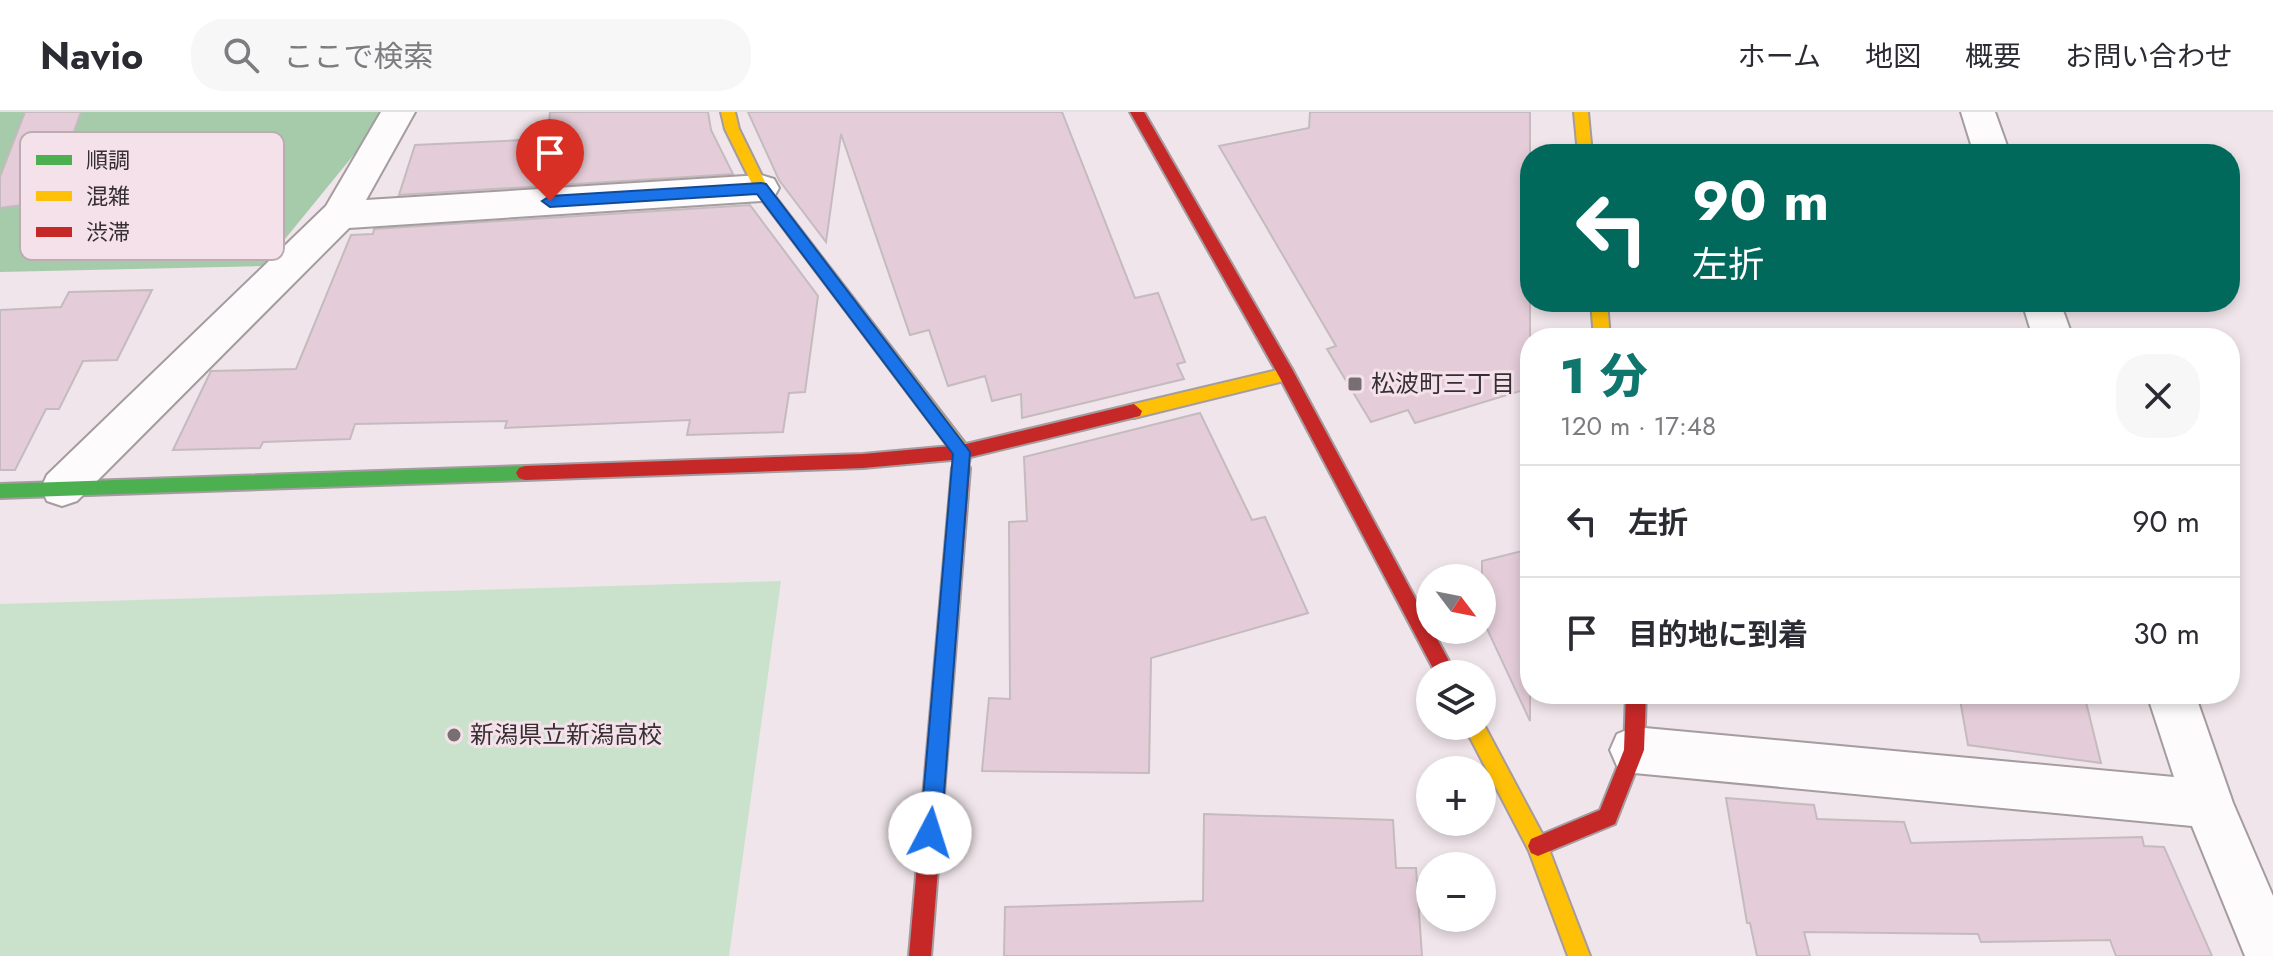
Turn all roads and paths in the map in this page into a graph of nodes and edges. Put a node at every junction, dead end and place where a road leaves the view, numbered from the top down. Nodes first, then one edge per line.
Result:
1 (398, 112) edge
2 (728, 112) edge
3 (1137, 112) edge
4 (1581, 112) edge
5 (1978, 112) edge
6 (1584, 144) edge
7 (1989, 144) edge
8 (761, 188) junction
9 (339, 215) junction
10 (1286, 374) junction
11 (962, 452) junction
12 (62, 488) junction
13 (0, 491) edge
14 (1439, 660) edge
15 (1636, 704) edge
16 (2174, 704) edge
17 (1481, 740) edge
18 (1634, 750) junction
19 (2208, 804) junction
20 (1538, 846) junction
21 (920, 956) edge
22 (1579, 956) edge
23 (2272, 956) edge

1 - 9 street
2 - 8 street
3 - 10 street
4 - 6 street
5 - 7 street
8 - 9 street
8 - 11 street
9 - 12 street
10 - 11 street
10 - 14 street
11 - 12 street
11 - 21 street
12 - 13 street
15 - 18 street
16 - 19 street
17 - 20 street
18 - 19 street
18 - 20 street
19 - 23 street
20 - 22 street

